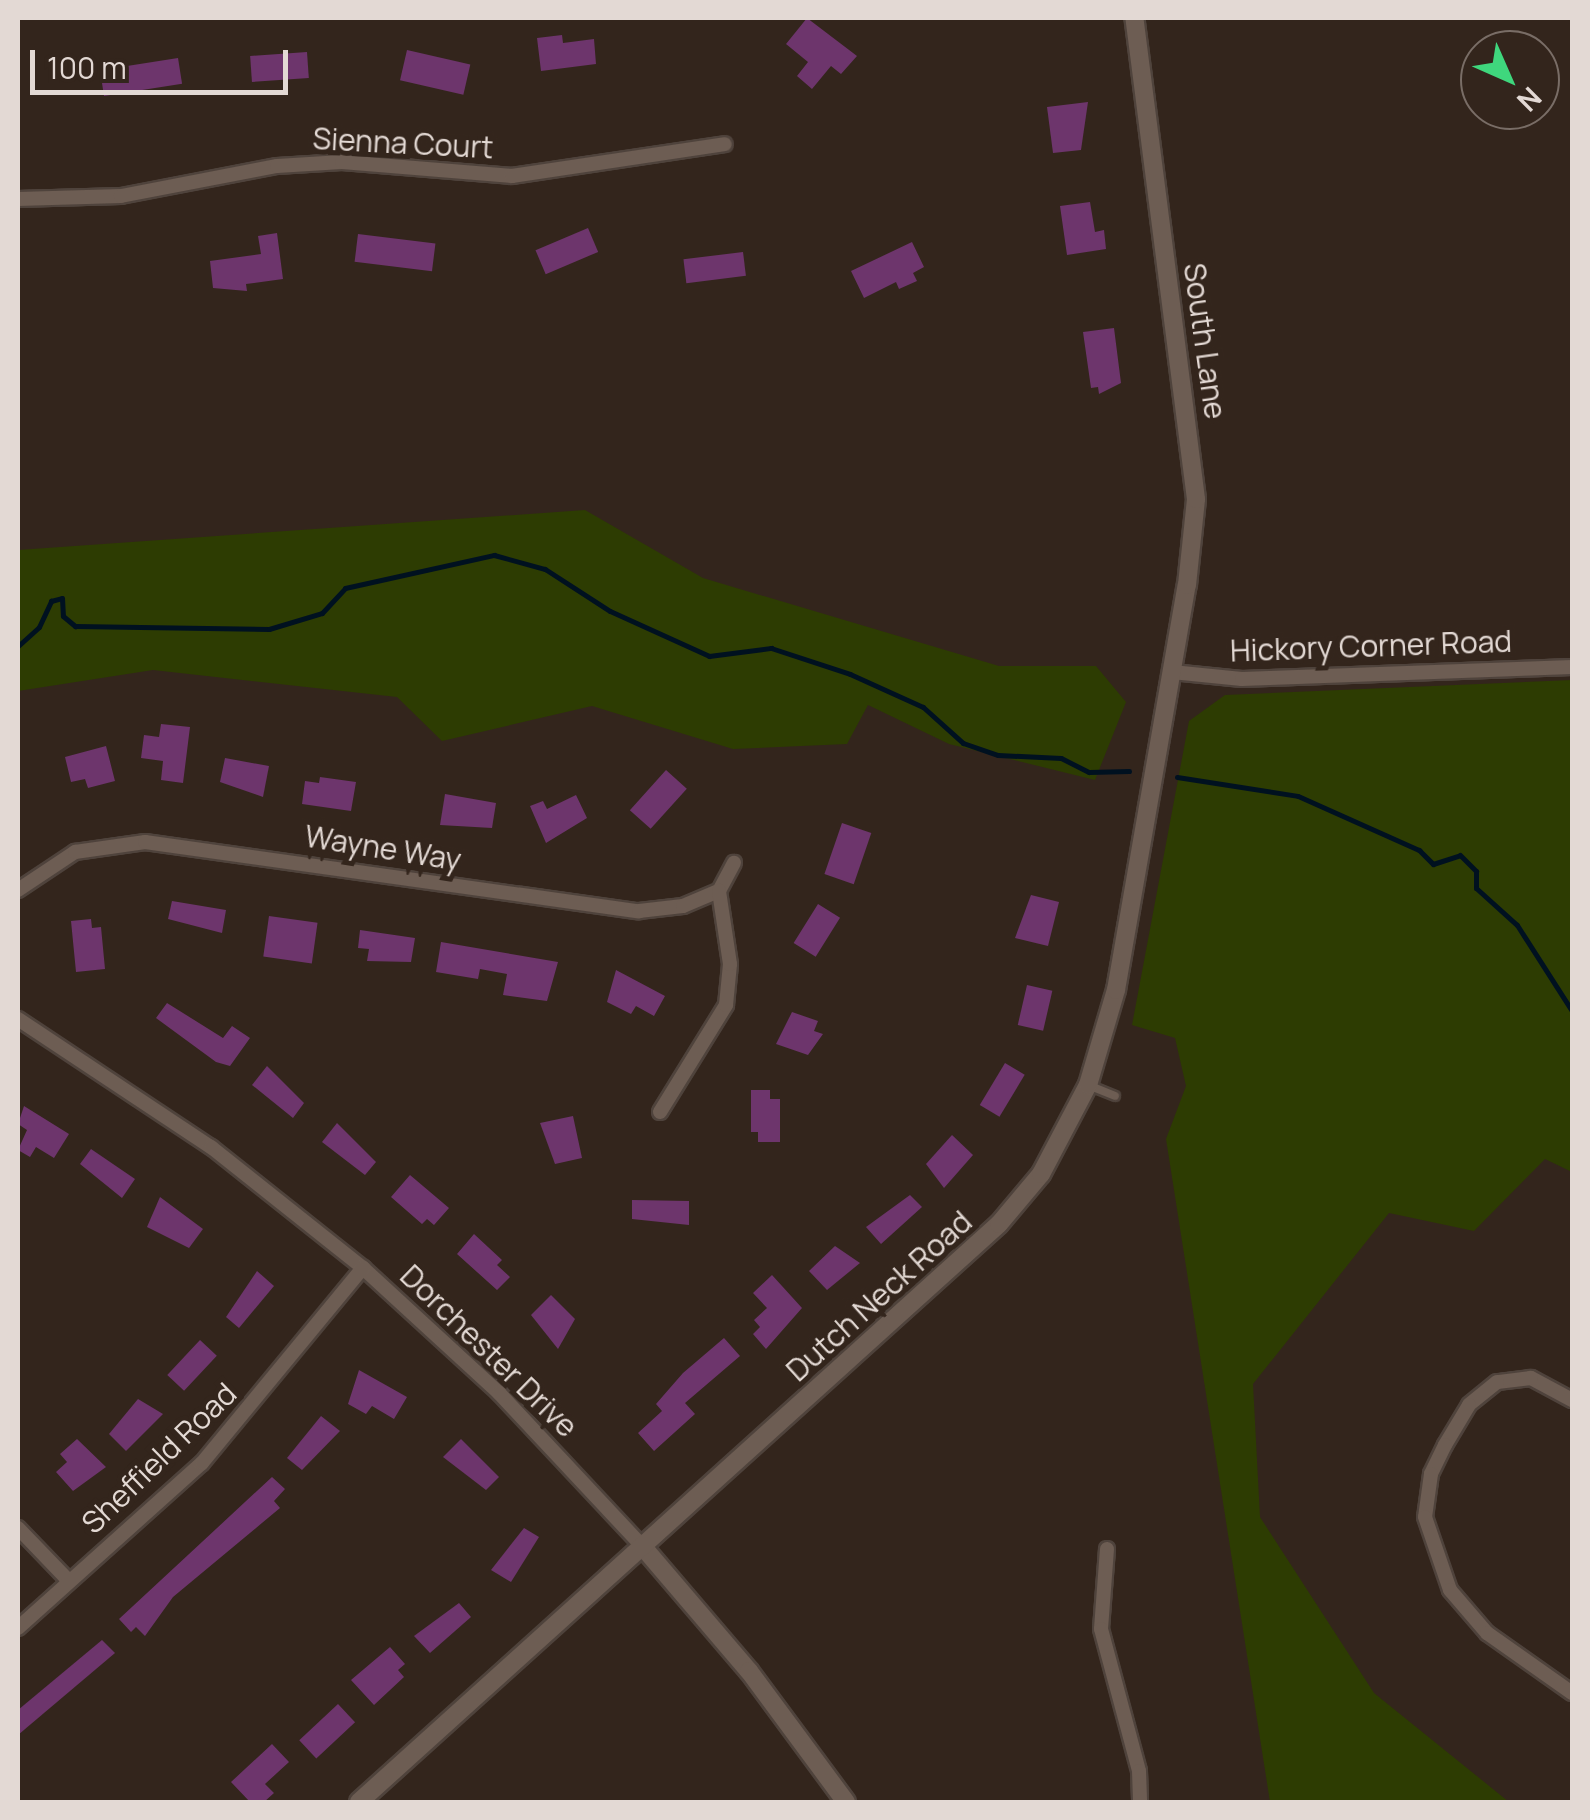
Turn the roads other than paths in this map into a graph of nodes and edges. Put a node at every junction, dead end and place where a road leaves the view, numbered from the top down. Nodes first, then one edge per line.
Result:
1 (1134, 18) edge
2 (726, 144) dead end
3 (18, 199) edge
4 (1572, 667) edge
5 (1172, 672) junction
6 (734, 864) dead end
7 (18, 890) edge
8 (719, 891) junction
9 (18, 1019) edge
10 (1088, 1085) junction
11 (1115, 1096) dead end
12 (660, 1112) dead end
13 (362, 1268) junction
14 (1572, 1400) edge
15 (18, 1528) edge
16 (643, 1547) junction
17 (1106, 1549) dead end
18 (70, 1581) junction
19 (18, 1628) edge
20 (1572, 1693) edge
21 (359, 1802) edge
22 (846, 1802) edge
23 (1140, 1802) edge

1 - 5 street, South Lane
2 - 3 street, Sienna Court
4 - 5 street, Hickory Corner Road
5 - 10 street, Dutch Neck Road
6 - 8 street
7 - 8 street, Wayne Way
8 - 12 street
9 - 13 street, Dorchester Drive
10 - 11 lane
10 - 16 street, Dutch Neck Road
13 - 16 street, Dorchester Drive
13 - 18 street, Sheffield Road
14 - 20 street
15 - 18 street
16 - 21 street, Dutch Neck Road
16 - 22 street, Dorchester Drive
17 - 23 street
18 - 19 street, Sheffield Road

